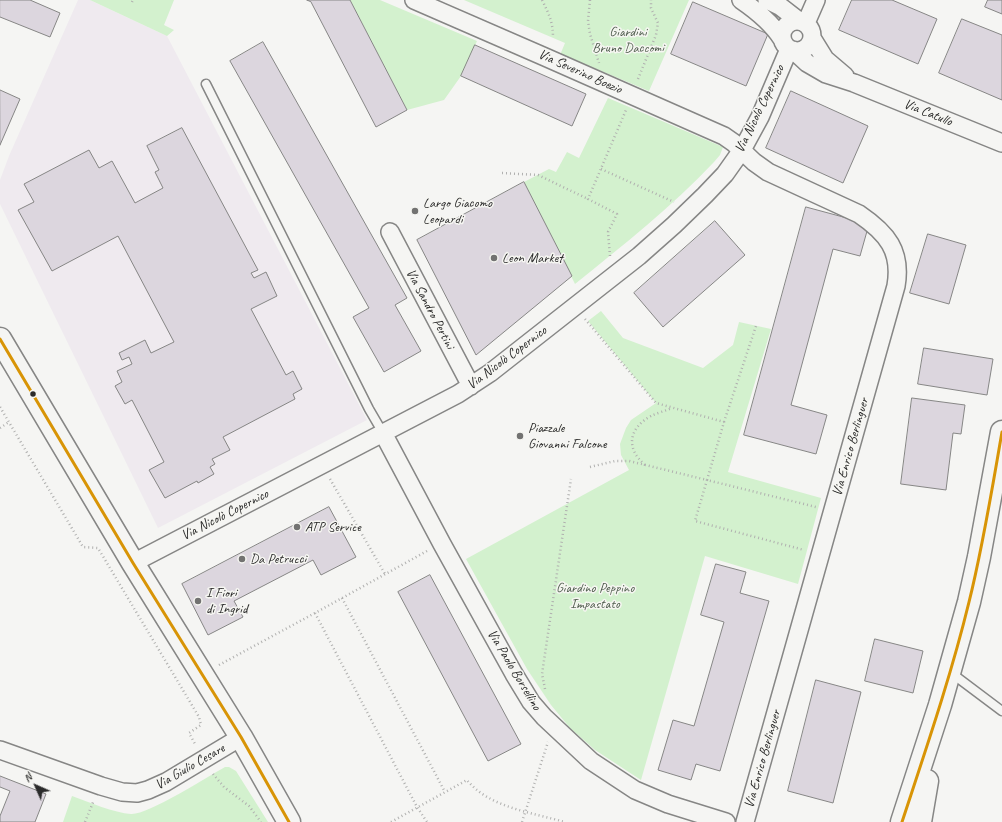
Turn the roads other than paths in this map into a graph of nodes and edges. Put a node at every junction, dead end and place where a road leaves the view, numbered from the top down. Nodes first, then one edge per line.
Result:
1 (414, 0) edge
2 (741, 0) edge
3 (767, 0) edge
4 (816, 0) edge
5 (802, 22) junction
6 (812, 38) junction
7 (788, 46) junction
8 (854, 83) junction
9 (206, 84) dead end
10 (1002, 143) edge
11 (742, 150) junction
12 (390, 232) dead end
13 (0, 339) edge
14 (471, 386) junction
15 (1002, 432) edge
16 (383, 433) junction
17 (996, 491) edge
18 (133, 563) junction
19 (950, 671) junction
20 (940, 705) junction
21 (1002, 711) edge
22 (241, 737) junction
23 (0, 750) edge
24 (289, 822) edge
25 (726, 822) edge
26 (745, 822) edge
27 (902, 822) edge
28 (920, 822) edge

1 - 11 street, Via Severino Boezio
2 - 7 street, Via Catullo
3 - 5 street
4 - 5 street
5 - 6 street
5 - 7 street
6 - 7 street
6 - 8 street, Via Catullo
7 - 8 street, Via Catullo
7 - 11 street, Via Nicolò Copernico
8 - 10 street, Via Catullo
9 - 16 lane
11 - 14 street, Via Nicolò Copernico
11 - 26 street, Via Enrico Berlinguer
12 - 14 street, Via Sandro Pertini
13 - 18 street
14 - 16 street, Via Nicolò Copernico
15 - 17 street
16 - 18 street, Via Nicolò Copernico
16 - 25 street, Via Paolo Borsellino
17 - 19 street
18 - 22 street
19 - 20 street
19 - 21 lane
20 - 27 street
20 - 28 street
22 - 23 street, Via Giulio Cesare
22 - 24 street

